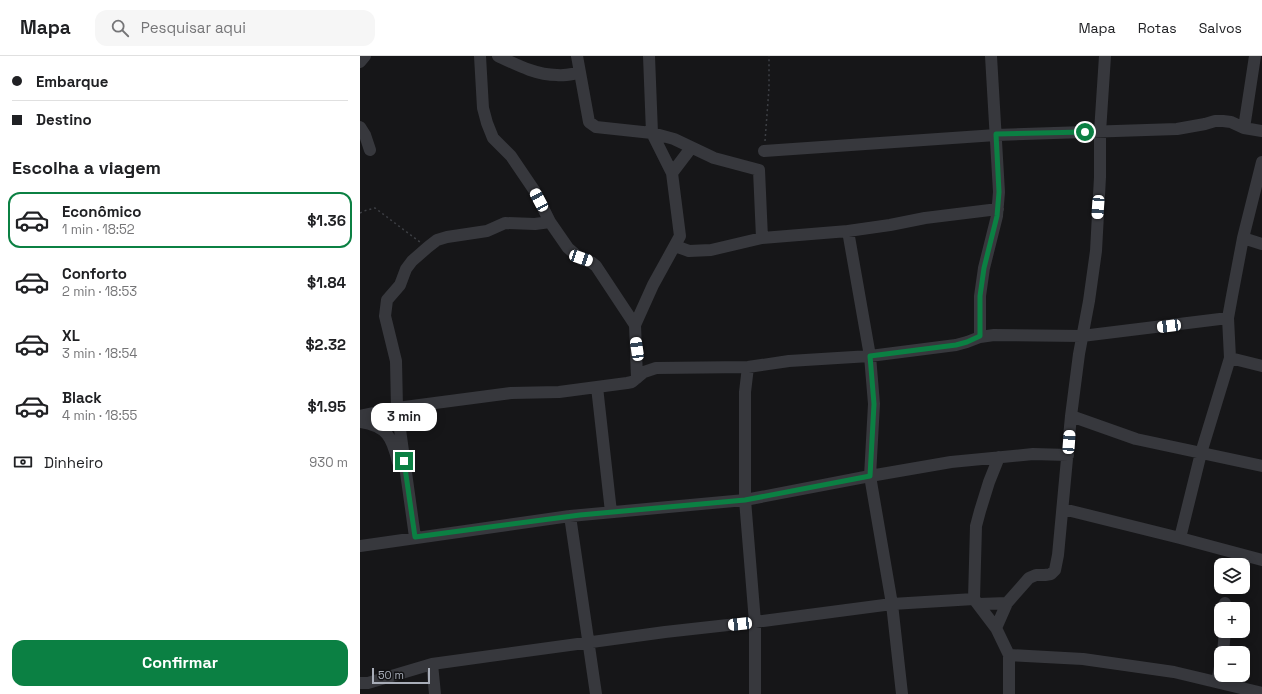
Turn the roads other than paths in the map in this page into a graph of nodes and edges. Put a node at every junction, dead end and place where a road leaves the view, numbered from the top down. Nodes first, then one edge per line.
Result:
1 (365, 56) edge
2 (480, 56) edge
3 (498, 56) edge
4 (577, 56) edge
5 (648, 56) edge
6 (991, 56) edge
7 (1105, 56) edge
8 (1255, 56) edge
9 (360, 62) edge
10 (579, 73) junction
11 (360, 127) edge
12 (1244, 128) junction
13 (1262, 131) edge
14 (1100, 132) junction
15 (652, 133) junction
16 (996, 134) junction
17 (691, 148) junction
18 (370, 150) dead end
19 (764, 151) road end
20 (1262, 162) edge
21 (672, 173) junction
22 (998, 209) junction
23 (550, 222) junction
24 (848, 231) junction
25 (762, 238) junction
26 (1243, 238) junction
27 (1262, 244) edge
28 (675, 246) junction
29 (1228, 318) junction
30 (635, 325) junction
31 (980, 336) junction
32 (1082, 336) junction
33 (870, 356) junction
34 (1230, 358) junction
35 (1262, 366) edge
36 (748, 367) junction
37 (637, 378) junction
38 (597, 387) junction
39 (396, 408) junction
40 (360, 416) edge
41 (1071, 416) junction
42 (360, 422) edge
43 (1201, 453) junction
44 (1068, 455) junction
45 (999, 457) junction
46 (1262, 466) edge
47 (870, 476) junction
48 (745, 500) junction
49 (410, 501) junction
50 (1063, 509) junction
51 (611, 512) junction
52 (570, 516) junction
53 (415, 537) junction
54 (1180, 538) junction
55 (360, 546) edge
56 (1262, 560) edge
57 (977, 602) junction
58 (1007, 603) junction
59 (892, 604) junction
60 (756, 622) junction
61 (996, 628) junction
62 (588, 643) junction
63 (1009, 655) junction
64 (432, 664) junction
65 (1214, 681) edge
66 (360, 682) edge
67 (1217, 682) edge
68 (1262, 693) edge
69 (435, 694) edge
70 (596, 694) edge
71 (755, 694) edge
72 (902, 694) edge
73 (1009, 694) edge

1 - 9 street
2 - 23 street
3 - 10 street
4 - 10 street
5 - 15 street
6 - 16 street
7 - 14 street
8 - 12 street
10 - 15 street
11 - 18 street
12 - 13 street
12 - 14 street
14 - 16 street
14 - 32 street
15 - 17 street
15 - 21 street
16 - 19 street
16 - 22 street
17 - 21 street
17 - 25 street
20 - 26 street
21 - 28 street
22 - 24 street
22 - 31 street
23 - 30 street
23 - 39 street
24 - 25 street
24 - 33 street
25 - 28 street
26 - 27 street
26 - 29 street
28 - 30 street
29 - 32 street
29 - 34 street
30 - 37 street
31 - 32 street
31 - 33 street
32 - 41 street
33 - 36 street
33 - 47 street
34 - 35 street
34 - 43 street
36 - 37 street
36 - 48 street
37 - 38 street
38 - 39 street
38 - 51 street
39 - 40 street
39 - 49 street
41 - 43 street
41 - 44 street
42 - 49 street
43 - 46 street
43 - 54 street
44 - 45 street
44 - 50 street
45 - 47 street
45 - 57 street
47 - 48 street
47 - 59 street
48 - 51 street
48 - 60 street
49 - 53 street
50 - 54 street
50 - 58 street
51 - 52 street
52 - 53 street
52 - 62 street
53 - 55 street
54 - 56 street
57 - 58 street
57 - 59 street
57 - 61 street
58 - 61 street
59 - 60 street
59 - 72 street
60 - 62 street
60 - 71 street
61 - 63 street
62 - 64 street
62 - 70 street
63 - 65 street
63 - 73 street
64 - 66 street
64 - 69 street
67 - 68 street

